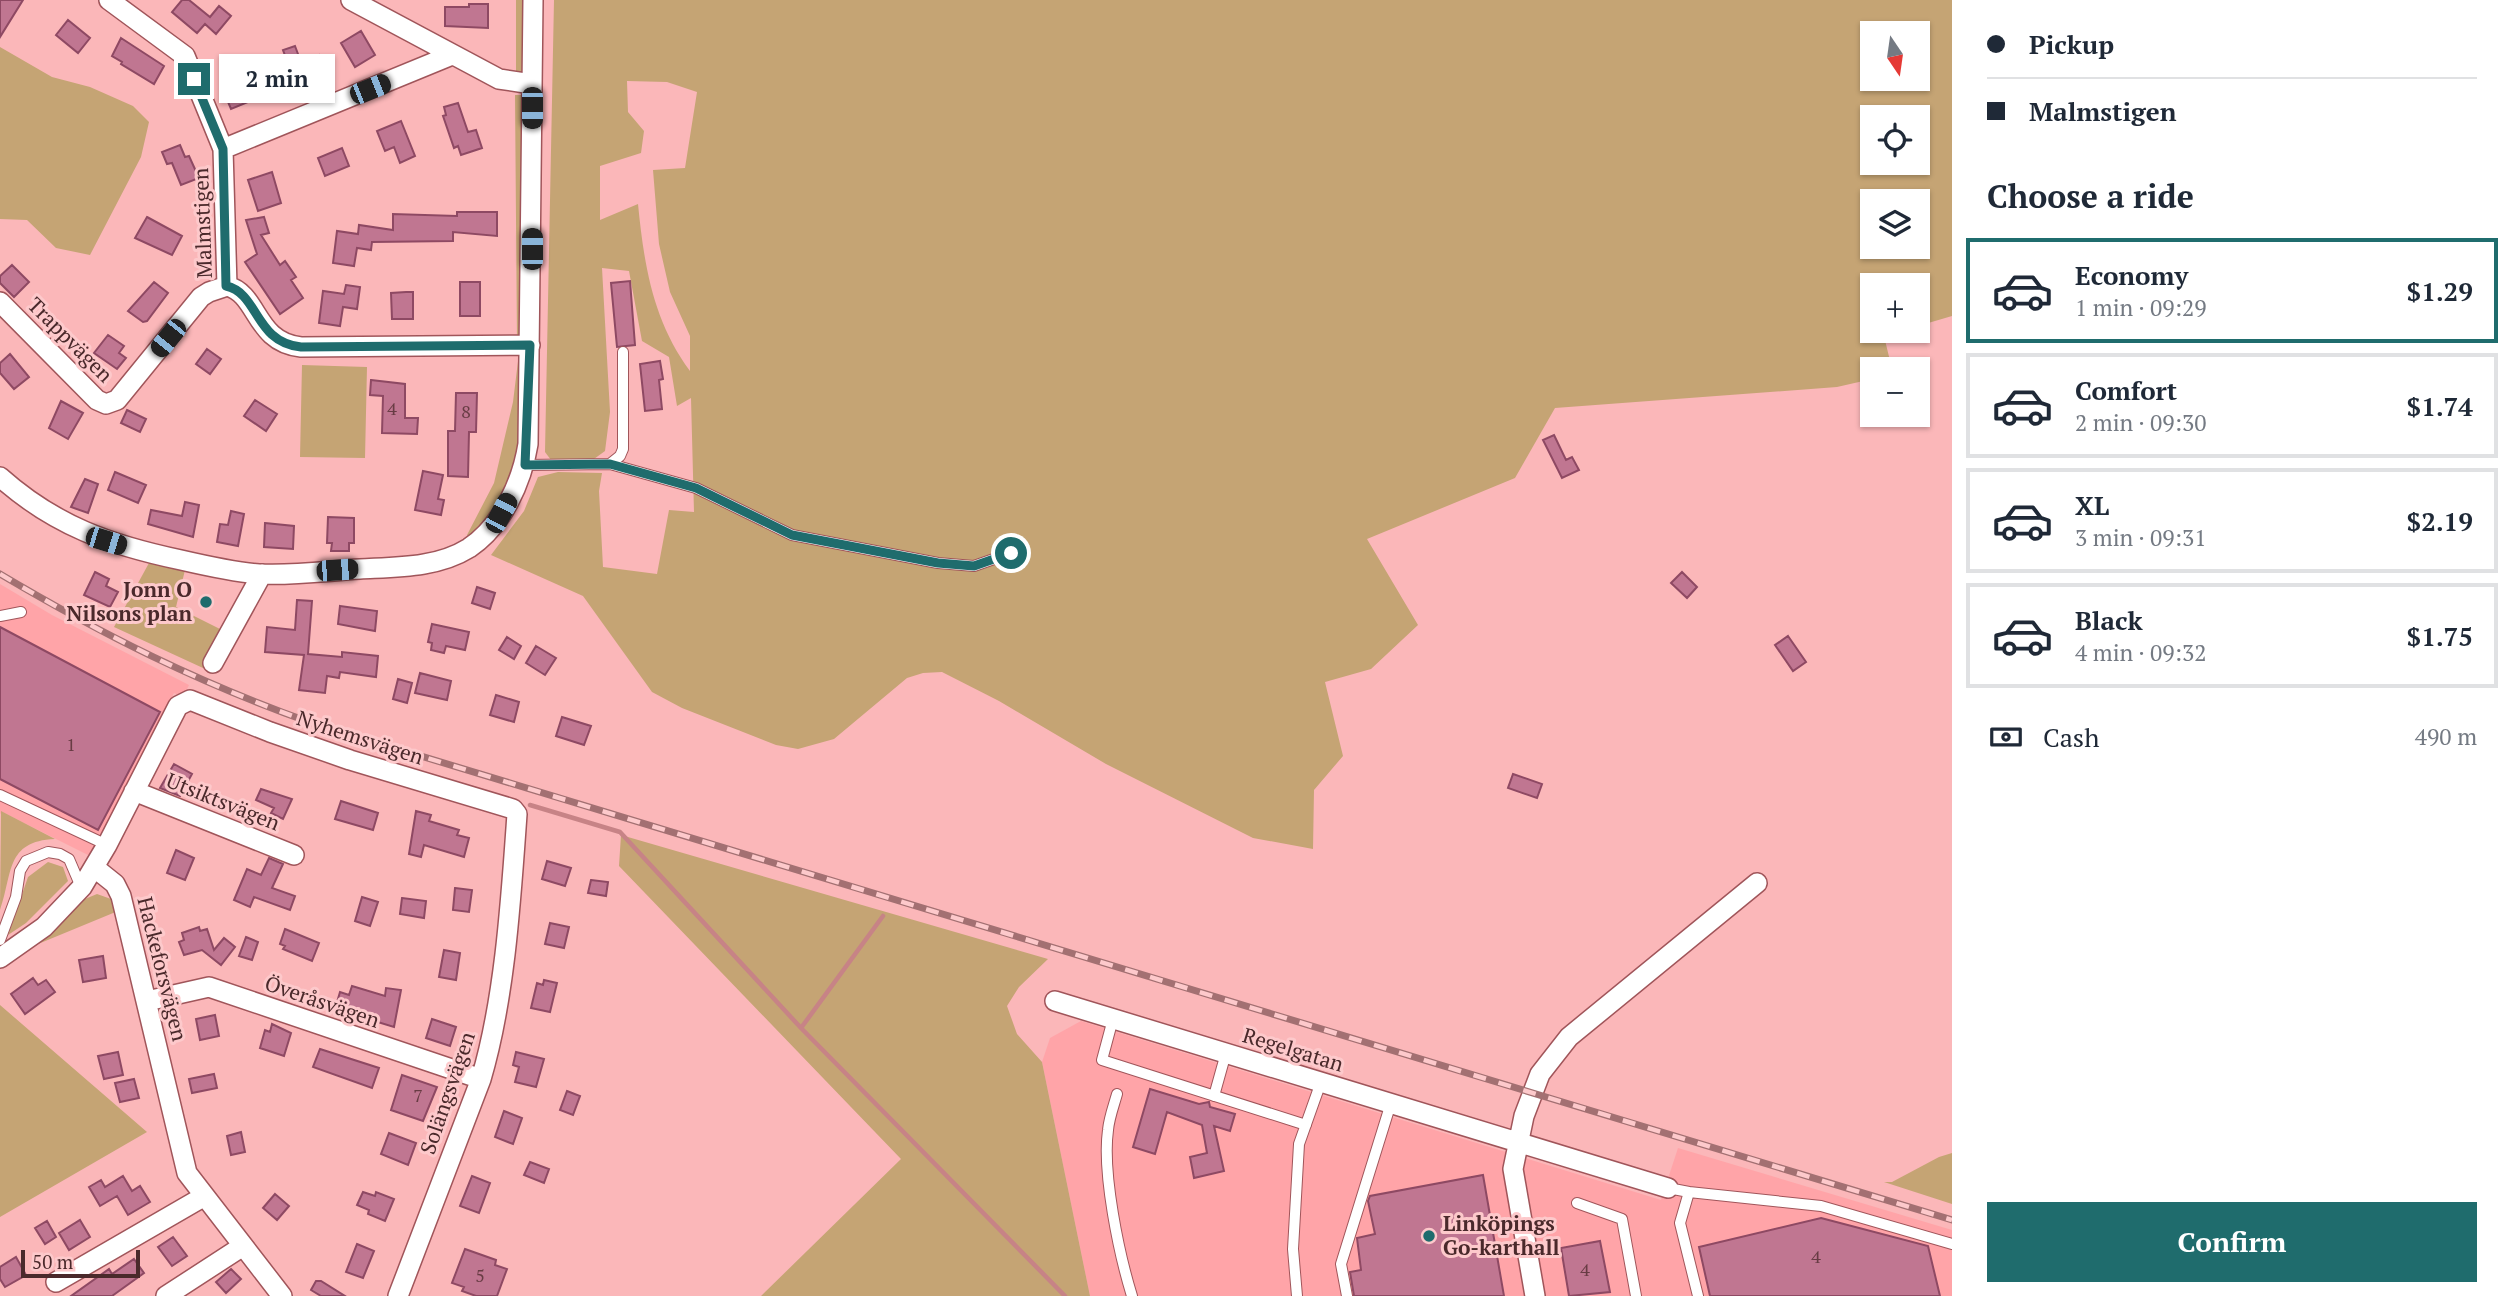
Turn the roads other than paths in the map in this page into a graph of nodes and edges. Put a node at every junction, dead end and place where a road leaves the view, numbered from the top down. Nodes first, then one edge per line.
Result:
1 (109, 0) edge
2 (351, 0) edge
3 (533, 0) edge
4 (452, 55) junction
5 (532, 84) junction
6 (223, 149) junction
7 (226, 286) junction
8 (0, 302) edge
9 (530, 345) junction
10 (623, 352) dead end
11 (610, 464) junction
12 (525, 465) junction
13 (0, 477) edge
14 (1011, 553) dead end
15 (262, 574) junction
16 (21, 612) dead end
17 (0, 616) edge
18 (213, 663) dead end
19 (134, 791) junction
20 (0, 795) edge
21 (517, 814) joint
22 (107, 845) junction
23 (294, 855) dead end
24 (94, 868) junction
25 (1758, 883) dead end
26 (82, 887) junction
27 (0, 940) edge
28 (0, 958) edge
29 (147, 1000) junction
30 (1055, 1001) dead end
31 (1113, 1019) junction
32 (1226, 1053) junction
33 (481, 1080) junction
34 (1321, 1082) junction
35 (1117, 1094) dead end
36 (1214, 1096) junction
37 (1391, 1103) junction
38 (1306, 1125) junction
39 (1518, 1142) junction
40 (1668, 1188) joint
41 (1689, 1192) junction
42 (203, 1196) junction
43 (1577, 1203) dead end
44 (1952, 1244) edge
45 (243, 1246) junction
46 (56, 1282) dead end
47 (166, 1296) edge
48 (282, 1296) edge
49 (398, 1296) edge
50 (1132, 1296) edge
51 (1297, 1296) edge
52 (1347, 1296) edge
53 (1535, 1296) edge
54 (1636, 1296) edge
55 (1698, 1296) edge

1 - 6 street, Malmstigen
2 - 4 street
3 - 5 street
4 - 5 street
4 - 6 street
5 - 9 street
6 - 7 street, Malmstigen
7 - 8 street, Trappvägen
7 - 9 street, Malmstigen
9 - 12 street
10 - 11 lane
11 - 12 lane
11 - 14 lane
12 - 15 street
13 - 15 street
15 - 18 street
16 - 17 lane
19 - 21 street, Nyhemsvägen
19 - 22 street
19 - 23 street, Utsiktsvägen
20 - 22 lane
21 - 33 street, Solängsvägen
22 - 24 street
24 - 26 street
24 - 29 street, Hackeforsvägen
25 - 39 street
26 - 27 lane
26 - 28 street
29 - 33 street, Överåsvägen
29 - 42 street, Hackeforsvägen
30 - 31 street, Regelgatan
31 - 32 street, Regelgatan
31 - 36 lane
32 - 34 street, Regelgatan
32 - 36 lane
33 - 49 street, Solängsvägen
34 - 37 street, Regelgatan
34 - 38 lane
35 - 50 lane
36 - 38 lane
37 - 39 street, Regelgatan
37 - 52 lane
38 - 51 lane
39 - 40 street, Regelgatan
39 - 53 street
40 - 41 lane
41 - 44 lane
41 - 55 lane
42 - 45 street, Hackeforsvägen
42 - 46 street
43 - 54 lane
45 - 47 street
45 - 48 street, Hackeforsvägen

